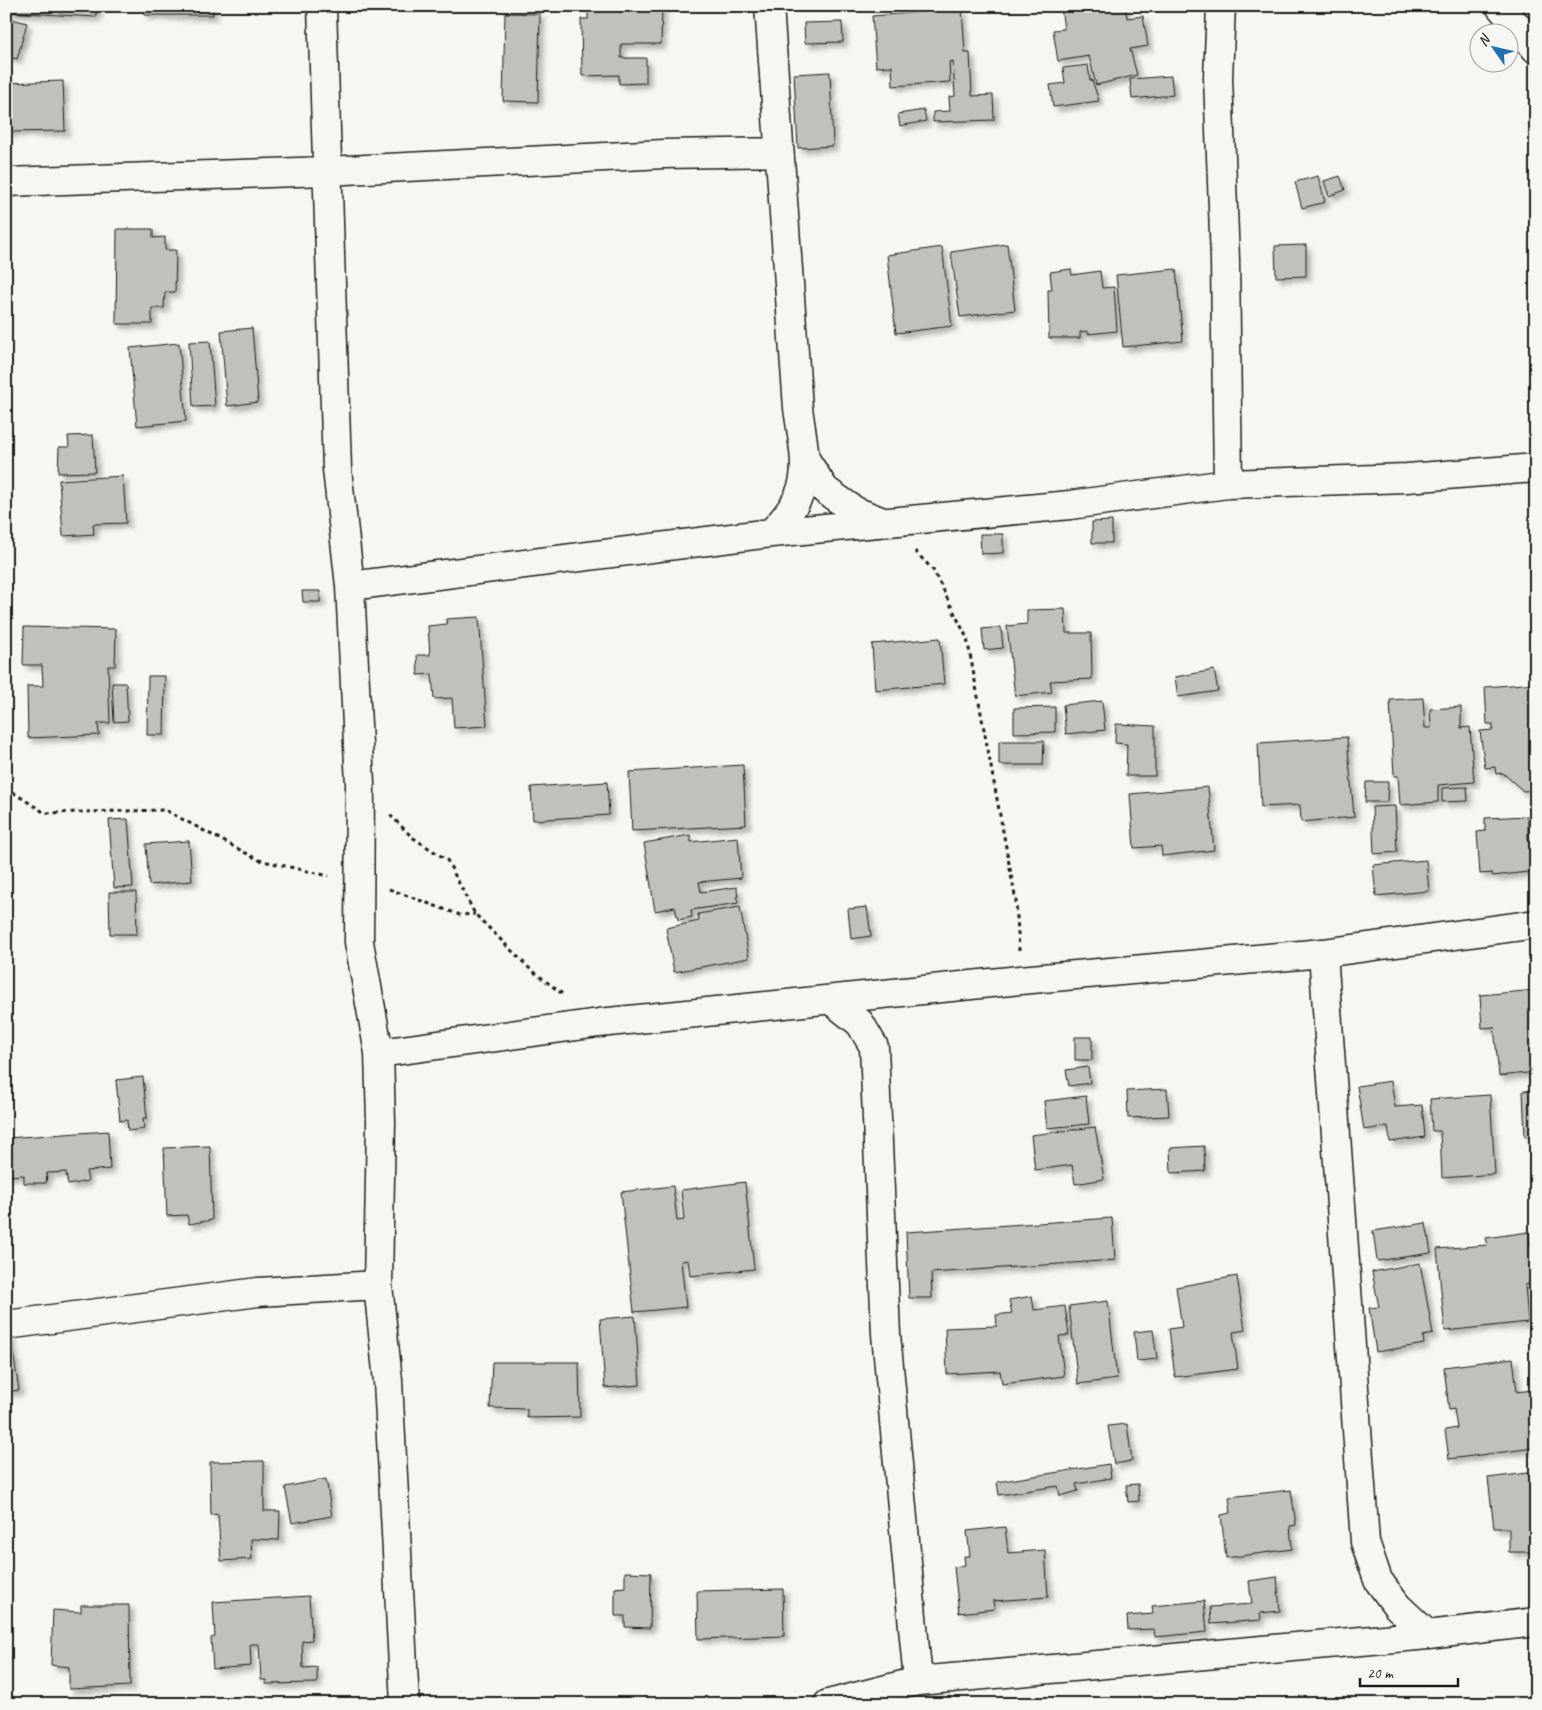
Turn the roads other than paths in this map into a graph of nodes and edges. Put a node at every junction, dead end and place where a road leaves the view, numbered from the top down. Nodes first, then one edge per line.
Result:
1 (322, 6) edge
2 (769, 6) edge
3 (1221, 6) edge
4 (1500, 6) edge
5 (1536, 49) edge
6 (779, 152) junction
7 (326, 171) junction
8 (6, 182) edge
9 (805, 460) junction
10 (1536, 468) edge
11 (1228, 484) junction
12 (887, 523) junction
13 (771, 533) junction
14 (350, 586) junction
15 (1536, 924) edge
16 (1323, 953) junction
17 (831, 1000) junction
18 (379, 1053) junction
19 (378, 1285) junction
20 (6, 1325) edge
21 (1536, 1622) edge
22 (1501, 1625) junction
23 (1428, 1634) junction
24 (1536, 1640) edge
25 (918, 1681) junction
26 (405, 1704) edge
27 (828, 1704) edge

1 - 7 street
2 - 6 street
3 - 11 street
4 - 5 street
6 - 7 street
6 - 9 street
7 - 8 street
7 - 14 street
9 - 12 street
9 - 13 street
10 - 11 street
11 - 12 street
12 - 13 street
13 - 14 street
14 - 18 street
15 - 16 street
16 - 17 street
16 - 23 street
17 - 18 street
17 - 25 street
18 - 19 street
19 - 20 street
19 - 26 street
21 - 22 street
22 - 23 street
22 - 24 street
23 - 25 street
25 - 27 street

